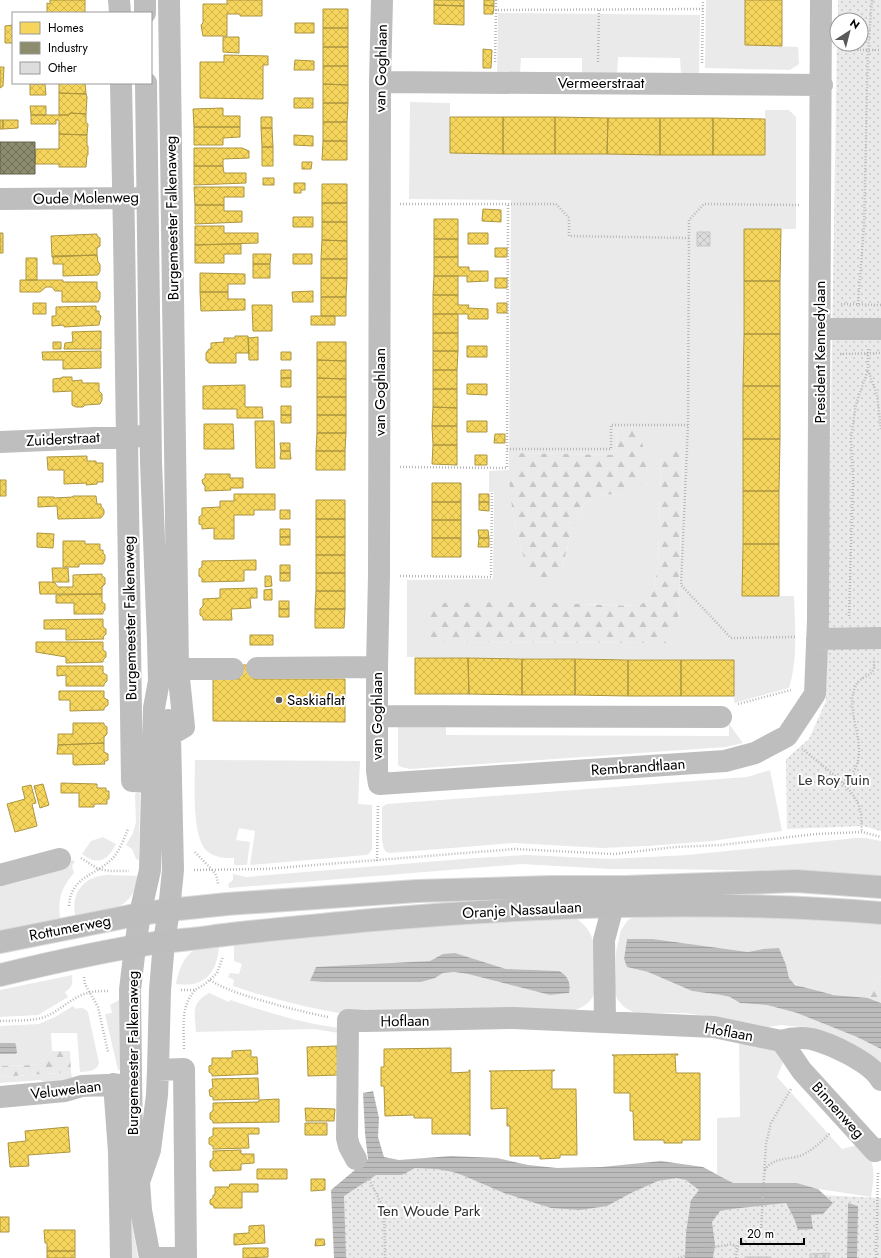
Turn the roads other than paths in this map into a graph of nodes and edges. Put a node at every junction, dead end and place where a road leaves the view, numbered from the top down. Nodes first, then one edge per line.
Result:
1 (119, 0) edge
2 (145, 0) edge
3 (169, 0) edge
4 (382, 0) edge
5 (822, 0) edge
6 (120, 12) edge
7 (145, 12) edge
8 (160, 76) edge
9 (380, 82) junction
10 (121, 84) edge
11 (146, 84) edge
12 (822, 85) junction
13 (147, 197) junction
14 (124, 198) junction
15 (171, 198) junction
16 (0, 199) edge
17 (875, 328) edge
18 (820, 329) junction
19 (126, 436) junction
20 (150, 436) junction
21 (175, 436) junction
22 (0, 442) edge
23 (808, 638) junction
24 (877, 638) edge
25 (377, 667) junction
26 (233, 668) dead end
27 (257, 668) dead end
28 (178, 669) junction
29 (159, 681) junction
30 (728, 711) road end
31 (378, 716) junction
32 (170, 735) junction
33 (152, 782) junction
34 (379, 784) joint
35 (60, 859) dead end
36 (0, 875) edge
37 (625, 887) junction
38 (881, 887) edge
39 (613, 906) junction
40 (169, 910) junction
41 (881, 913) edge
42 (140, 914) junction
43 (0, 942) edge
44 (164, 942) junction
45 (135, 947) junction
46 (0, 975) edge
47 (605, 1022) junction
48 (781, 1041) junction
49 (158, 1070) junction
50 (881, 1080) edge
51 (123, 1084) junction
52 (0, 1097) edge
53 (878, 1150) edge
54 (356, 1159) dead end
55 (139, 1182) junction
56 (121, 1258) edge
57 (150, 1258) edge
58 (186, 1258) edge

1 - 6 street
2 - 7 street
3 - 8 street, Burgemeester Falkenaweg
4 - 9 street, van Goghlaan
5 - 12 street, President Kennedylaan
8 - 15 street, Burgemeester Falkenaweg
9 - 12 street, Vermeerstraat
9 - 25 street, van Goghlaan
10 - 14 street, Burgemeester Falkenaweg
11 - 13 street, Burgemeester Falkenaweg
12 - 18 street, President Kennedylaan
13 - 14 street, Oude Molenweg
13 - 15 street, Oude Molenweg
13 - 20 street, Burgemeester Falkenaweg
14 - 16 street, Oude Molenweg
14 - 19 street, Burgemeester Falkenaweg
15 - 21 street, Burgemeester Falkenaweg
17 - 18 street
18 - 23 street, President Kennedylaan
19 - 20 street
19 - 22 street, Zuiderstraat
19 - 33 street, Burgemeester Falkenaweg
20 - 21 street
20 - 29 street, Burgemeester Falkenaweg
21 - 28 street, Burgemeester Falkenaweg
23 - 24 street
23 - 34 street, Rembrandtlaan
25 - 27 street
25 - 31 street, van Goghlaan
26 - 28 street
28 - 32 street, Burgemeester Falkenaweg
29 - 32 street, Burgemeester Falkenaweg
29 - 33 street, Burgemeester Falkenaweg
30 - 31 street
31 - 34 street, van Goghlaan
32 - 40 street, Burgemeester Falkenaweg
33 - 42 street, Burgemeester Falkenaweg
35 - 36 street
37 - 38 main road, Oranje Nassaulaan
37 - 39 street
37 - 40 main road, Oranje Nassaulaan
39 - 41 main road, Oranje Nassaulaan
39 - 44 main road, Oranje Nassaulaan
39 - 47 street
40 - 42 main road, Oranje Nassaulaan
40 - 44 street, Burgemeester Falkenaweg
42 - 43 main road, Rottumerweg
42 - 45 street, Burgemeester Falkenaweg
44 - 45 main road, Oranje Nassaulaan
44 - 49 street, Burgemeester Falkenaweg
45 - 46 main road, Rottumerweg
45 - 51 street, Burgemeester Falkenaweg
47 - 48 street, Hoflaan
47 - 54 street, Hoflaan
48 - 50 street
48 - 53 street, Binnenweg
49 - 55 street, Burgemeester Falkenaweg
49 - 58 street, Burgemeester Falkenaweg
51 - 52 street, Veluwelaan
51 - 55 street, Burgemeester Falkenaweg
51 - 56 street, Burgemeester Falkenaweg
55 - 57 street, Burgemeester Falkenaweg
57 - 58 street, Burgemeester Falkenaweg

